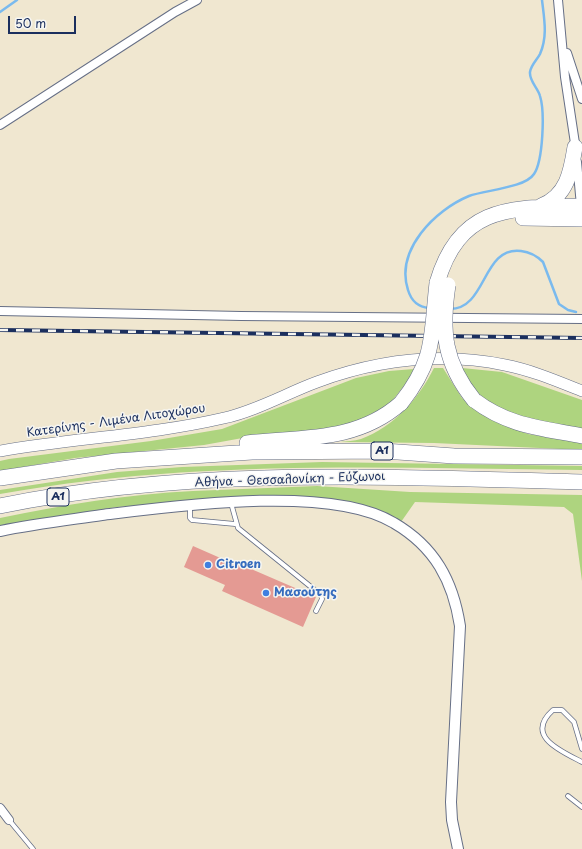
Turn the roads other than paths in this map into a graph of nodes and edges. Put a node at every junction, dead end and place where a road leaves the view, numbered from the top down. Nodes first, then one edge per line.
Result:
1 (197, 0) edge
2 (558, 0) edge
3 (562, 31) junction
4 (582, 99) edge
5 (0, 125) edge
6 (575, 147) junction
7 (530, 208) junction
8 (582, 210) edge
9 (443, 284) junction
10 (0, 311) edge
11 (582, 319) edge
12 (582, 391) edge
13 (582, 436) edge
14 (0, 451) edge
15 (182, 455) junction
16 (582, 457) edge
17 (0, 478) edge
18 (582, 482) edge
19 (231, 503) junction
20 (190, 505) junction
21 (0, 506) edge
22 (236, 524) junction
23 (0, 530) edge
24 (316, 611) dead end
25 (582, 748) edge
26 (582, 762) edge
27 (568, 796) dead end
28 (582, 807) edge
29 (0, 808) edge
30 (9, 820) joint
31 (33, 849) edge
32 (458, 849) edge

1 - 5 street
2 - 3 street
3 - 4 street
3 - 6 street
6 - 7 highway
6 - 8 street
7 - 8 highway
7 - 9 highway
8 - 9 highway
9 - 13 highway, bridge
9 - 15 highway, bridge
10 - 11 street
12 - 14 main road, Κατερίνης - Λιμένα Λιτοχώρου
15 - 16 highway, Α1
15 - 17 highway, Α1
18 - 21 highway, Αθήνα - Θεσσαλονίκη - Εύζωνοι / Α1
19 - 20 street
19 - 22 lane
19 - 32 street
20 - 22 lane
20 - 23 street
22 - 24 lane
25 - 26 lane
27 - 28 lane
29 - 30 street
30 - 31 lane

